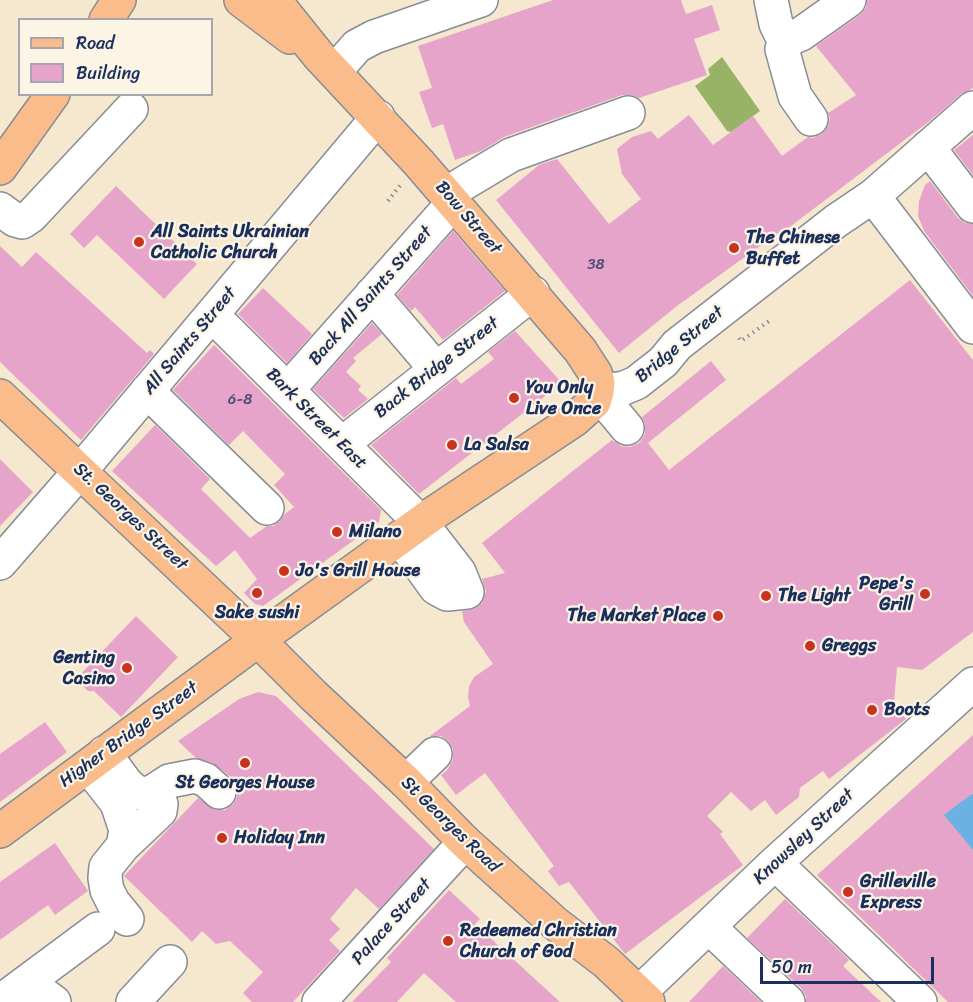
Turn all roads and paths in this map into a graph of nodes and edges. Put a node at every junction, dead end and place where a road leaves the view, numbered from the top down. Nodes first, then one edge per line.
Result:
1 (119, 0) edge
2 (240, 0) edge
3 (275, 0) edge
4 (481, 0) edge
5 (771, 0) edge
6 (849, 0) edge
7 (399, 14) edge
8 (107, 18) edge
9 (786, 38) junction
10 (327, 64) junction
11 (52, 96) edge
12 (973, 108) edge
13 (131, 109) dead end
14 (628, 113) dead end
15 (378, 117) junction
16 (811, 119) dead end
17 (928, 147) junction
18 (0, 168) edge
19 (873, 196) junction
20 (450, 198) junction
21 (973, 206) edge
22 (0, 209) edge
23 (533, 293) junction
24 (372, 294) junction
25 (212, 315) junction
26 (772, 319) dead end
27 (973, 327) edge
28 (739, 338) dead end
29 (436, 369) junction
30 (286, 389) junction
31 (147, 391) junction
32 (597, 392) junction
33 (0, 396) edge
34 (627, 428) dead end
35 (342, 444) junction
36 (81, 470) junction
37 (267, 508) dead end
38 (417, 526) junction
39 (0, 563) edge
40 (258, 640) junction
41 (973, 684) edge
42 (435, 754) dead end
43 (96, 759) junction
44 (406, 782) junction
45 (219, 792) dead end
46 (149, 793) junction
47 (0, 831) edge
48 (123, 832) junction
49 (465, 842) junction
50 (775, 862) junction
51 (709, 927) junction
52 (170, 962) dead end
53 (335, 996) edge
54 (645, 1000) edge
55 (54, 1002) edge
56 (133, 1002) edge
57 (788, 1002) edge
58 (920, 1002) edge

1 - 8 main road
2 - 10 main road, Bow Street
3 - 10 main road, Bow Street
4 - 7 street
5 - 9 street
6 - 9 street
7 - 10 street
9 - 16 street
10 - 15 main road, Bow Street
11 - 18 main road
12 - 17 street, Bridge Street
13 - 22 street
14 - 20 street, Back All Saints Street
15 - 20 main road, Bow Street
15 - 25 street, All Saints Street
17 - 19 street, Bridge Street
17 - 21 street
19 - 27 street
19 - 32 street, Bridge Street
20 - 23 main road, Bow Street
20 - 24 street, Back All Saints Street
23 - 29 street, Back Bridge Street
23 - 32 main road, Bow Street
24 - 29 street
24 - 30 street, Back All Saints Street
25 - 30 street, Bark Street East
25 - 31 street, All Saints Street
26 - 28 path
29 - 35 street, Back Bridge Street
30 - 35 street, Bark Street East
31 - 36 street, All Saints Street
31 - 37 street
32 - 34 street
32 - 38 main road
33 - 36 main road, St. Georges Street
35 - 38 street, Bark Street East
36 - 39 street, All Saints Street
36 - 40 main road, St. Georges Street
38 - 38 street
38 - 40 main road
40 - 43 main road, Higher Bridge Street
40 - 44 main road, St Georges Road
41 - 50 street, Knowsley Street
42 - 44 street
43 - 46 street
43 - 47 main road, Higher Bridge Street
43 - 48 street
44 - 49 main road, St Georges Road
45 - 46 street
46 - 48 street
48 - 55 street
49 - 53 street, Palace Street
49 - 54 main road, St Georges Road
50 - 51 street, Knowsley Street
50 - 58 street
51 - 54 street, Knowsley Street
51 - 57 street
52 - 56 street

